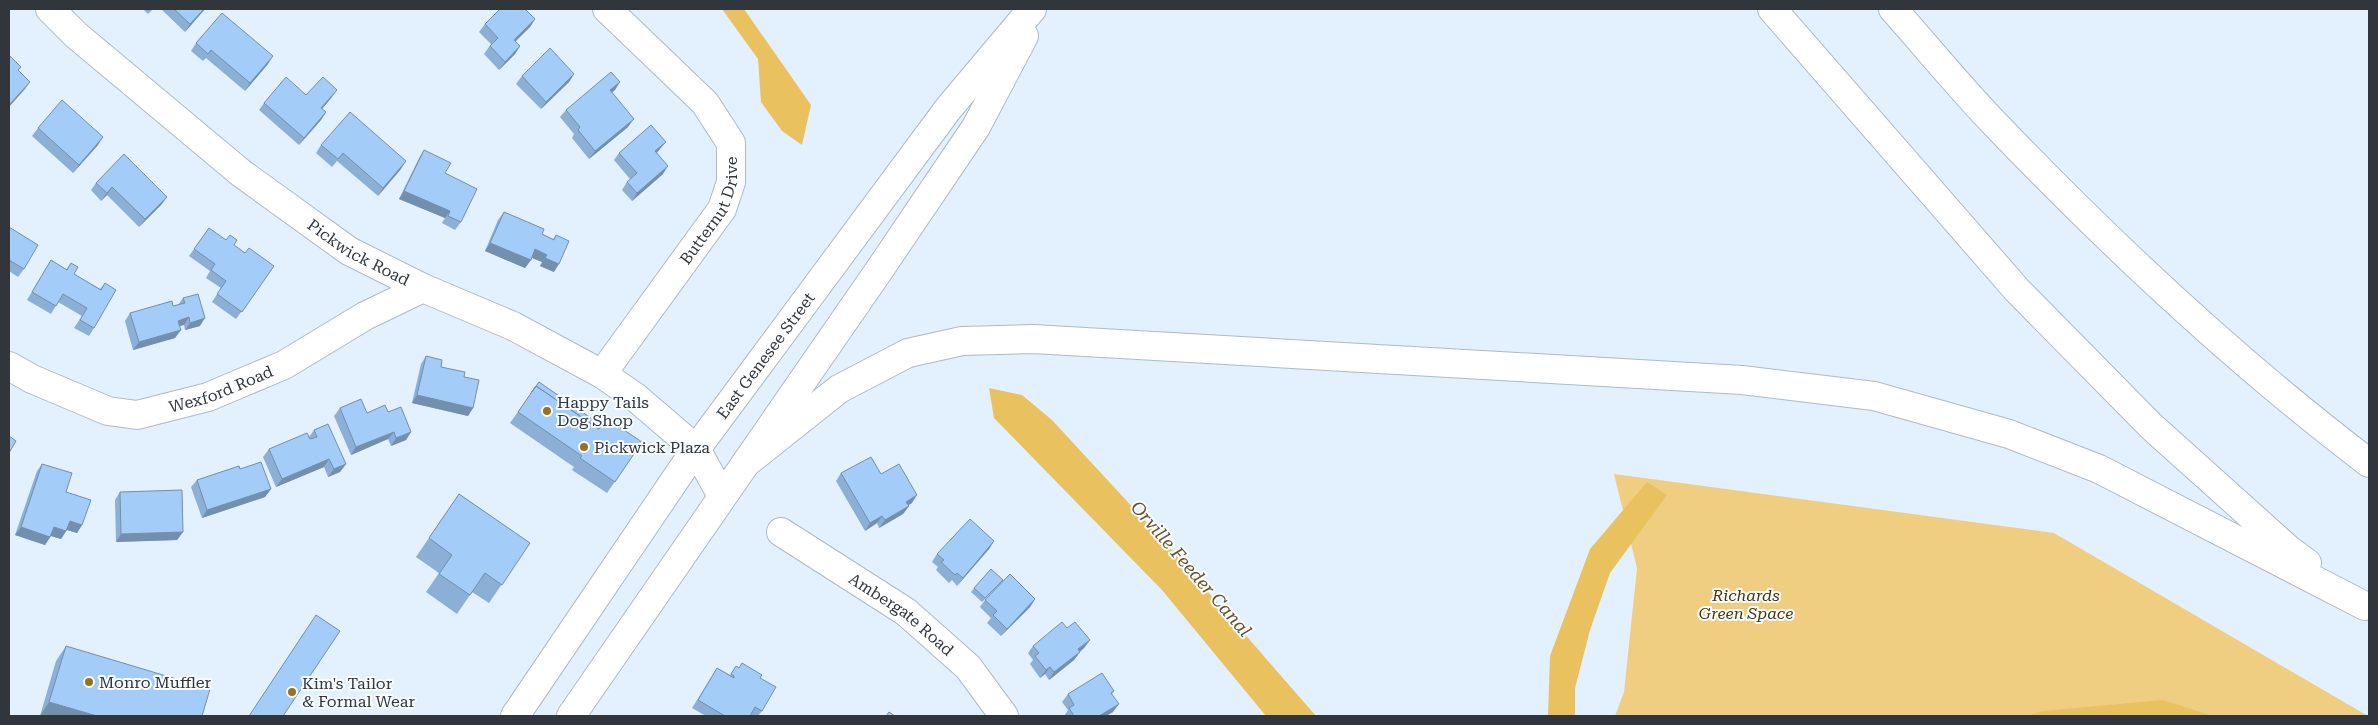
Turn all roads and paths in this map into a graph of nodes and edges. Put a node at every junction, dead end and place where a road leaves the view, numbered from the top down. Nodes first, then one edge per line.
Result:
1 (50, 9) edge
2 (606, 9) edge
3 (1032, 9) edge
4 (1039, 9) edge
5 (1772, 9) edge
6 (1893, 9) edge
7 (423, 288) junction
8 (9, 366) edge
9 (602, 374) junction
10 (696, 449) junction
11 (746, 463) junction
12 (2369, 463) edge
13 (722, 496) junction
14 (780, 532) dead end
15 (2367, 608) edge
16 (515, 716) edge
17 (571, 716) edge
18 (1004, 716) edge

1 - 7 main road, Pickwick Road
2 - 9 main road, Butternut Drive
3 - 10 main road, East Genesee Street
4 - 11 main road
5 - 15 main road
6 - 12 main road
7 - 8 main road, Wexford Road
7 - 9 main road, Pickwick Road
9 - 10 main road, Pickwick Road
10 - 13 main road
10 - 16 main road, East Genesee Street
11 - 13 main road
11 - 15 main road
13 - 17 main road
14 - 18 main road, Ambergate Road

